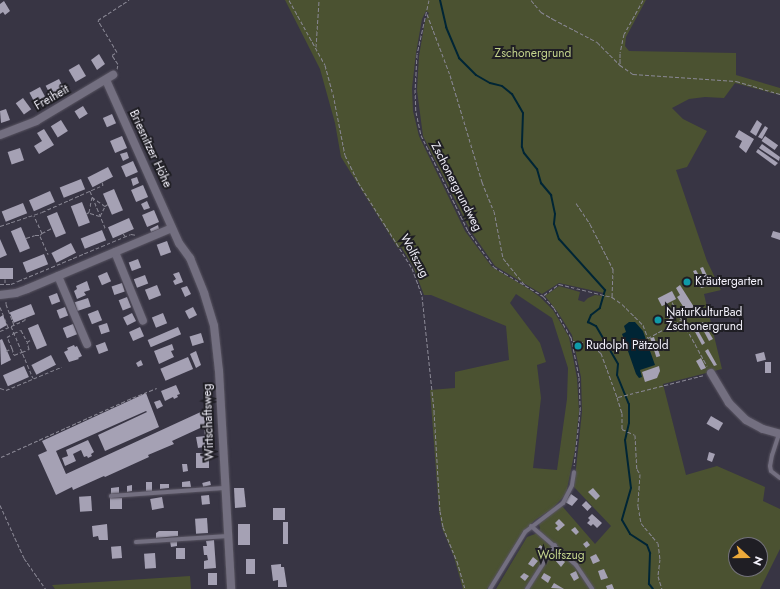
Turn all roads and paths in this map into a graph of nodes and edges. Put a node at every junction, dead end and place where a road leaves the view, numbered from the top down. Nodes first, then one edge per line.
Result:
1 (129, 0) edge
2 (289, 0) edge
3 (319, 0) edge
4 (429, 0) edge
5 (531, 0) edge
6 (642, 0) edge
7 (426, 13) junction
8 (316, 48) junction
9 (620, 65) junction
10 (113, 75) joint
11 (106, 80) junction
12 (780, 94) edge
13 (0, 136) edge
14 (102, 182) dead end
15 (90, 191) junction
16 (75, 194) dead end
17 (76, 196) junction
18 (92, 197) junction
19 (576, 203) dead end
20 (108, 204) dead end
21 (44, 206) dead end
22 (105, 206) junction
23 (45, 210) junction
24 (89, 212) junction
25 (86, 214) dead end
26 (34, 216) junction
27 (100, 216) junction
28 (16, 218) dead end
29 (17, 221) junction
30 (0, 226) edge
31 (52, 228) dead end
32 (172, 228) junction
33 (106, 230) dead end
34 (42, 233) junction
35 (123, 233) dead end
36 (40, 235) junction
37 (125, 237) junction
38 (26, 238) dead end
39 (147, 239) junction
40 (96, 245) dead end
41 (97, 248) junction
42 (115, 252) junction
43 (48, 254) dead end
44 (65, 257) dead end
45 (190, 258) joint
46 (67, 261) junction
47 (38, 269) dead end
48 (39, 272) junction
49 (58, 276) junction
50 (5, 280) dead end
51 (0, 284) edge
52 (5, 284) junction
53 (526, 285) junction
54 (4, 295) edge
55 (543, 296) junction
56 (612, 297) junction
57 (672, 302) dead end
58 (0, 307) edge
59 (25, 318) dead end
60 (682, 319) junction
61 (143, 321) dead end
62 (14, 325) junction
63 (11, 326) junction
64 (8, 327) junction
65 (0, 331) edge
66 (14, 333) junction
67 (32, 339) dead end
68 (572, 341) junction
69 (27, 342) junction
70 (87, 344) dead end
71 (12, 348) junction
72 (6, 351) dead end
73 (22, 352) junction
74 (60, 367) dead end
75 (711, 373) junction
76 (33, 378) junction
77 (18, 381) dead end
78 (19, 384) junction
79 (0, 388) edge
80 (157, 388) dead end
81 (617, 397) junction
82 (780, 434) edge
83 (1, 457) dead end
84 (574, 472) joint
85 (780, 478) edge
86 (224, 488) junction
87 (111, 496) dead end
88 (0, 505) edge
89 (531, 526) junction
90 (228, 536) junction
91 (136, 542) dead end
92 (555, 546) junction
93 (46, 589) edge
94 (231, 589) edge
95 (465, 589) edge
96 (490, 589) edge
97 (527, 589) edge
98 (592, 589) edge
99 (662, 589) edge

1 - 10 path
2 - 8 path, Wolfszug
3 - 8 path
4 - 7 path, Zschonergrundweg
5 - 9 path
6 - 9 path
7 - 53 path
7 - 53 path, Zschonergrundweg
8 - 95 path, Wolfszug
9 - 12 path
10 - 11 street, Freiheit
11 - 13 street, Freiheit
11 - 32 street, Briesnitzer Höhe
14 - 15 path
15 - 17 path
15 - 18 path
16 - 17 path
17 - 23 path
18 - 22 path
18 - 24 path
18 - 27 path
19 - 56 path
20 - 22 path
21 - 23 path
22 - 27 path
23 - 26 path
24 - 25 path
24 - 27 path
26 - 29 path
26 - 34 path
27 - 33 path
28 - 29 path
29 - 30 path
31 - 34 path
32 - 39 street
32 - 45 street, Briesnitzer Höhe
34 - 36 path
35 - 37 path
36 - 38 path
36 - 43 path
37 - 39 path
37 - 41 path
39 - 42 street
40 - 41 path
41 - 46 path
42 - 49 street
42 - 61 street
44 - 46 path
45 - 86 street, Wirtschaftsweg
46 - 48 path
47 - 48 path
48 - 52 path
49 - 54 street
49 - 70 street
50 - 52 path
51 - 52 path
53 - 55 path, Zschonergrundweg
54 - 62 path
55 - 56 path
55 - 68 path, Zschonergrundweg
56 - 60 path
57 - 60 path
58 - 64 path
59 - 62 path
60 - 75 path
62 - 63 path
63 - 64 path
63 - 66 path
64 - 65 path
66 - 69 path
66 - 71 path
66 - 73 path
67 - 69 path
68 - 81 path
68 - 84 path, Zschonergrundweg
69 - 73 path
71 - 72 path
71 - 73 path
73 - 76 path
74 - 76 path
75 - 81 path
75 - 82 street
76 - 78 path
77 - 78 path
78 - 79 path
80 - 83 path
81 - 99 path
82 - 85 lane
84 - 89 lane
86 - 87 lane
86 - 90 street, Wirtschaftsweg
88 - 93 path
89 - 92 lane
89 - 96 lane
90 - 91 lane
90 - 94 street, Wirtschaftsweg
92 - 97 lane
92 - 98 lane

